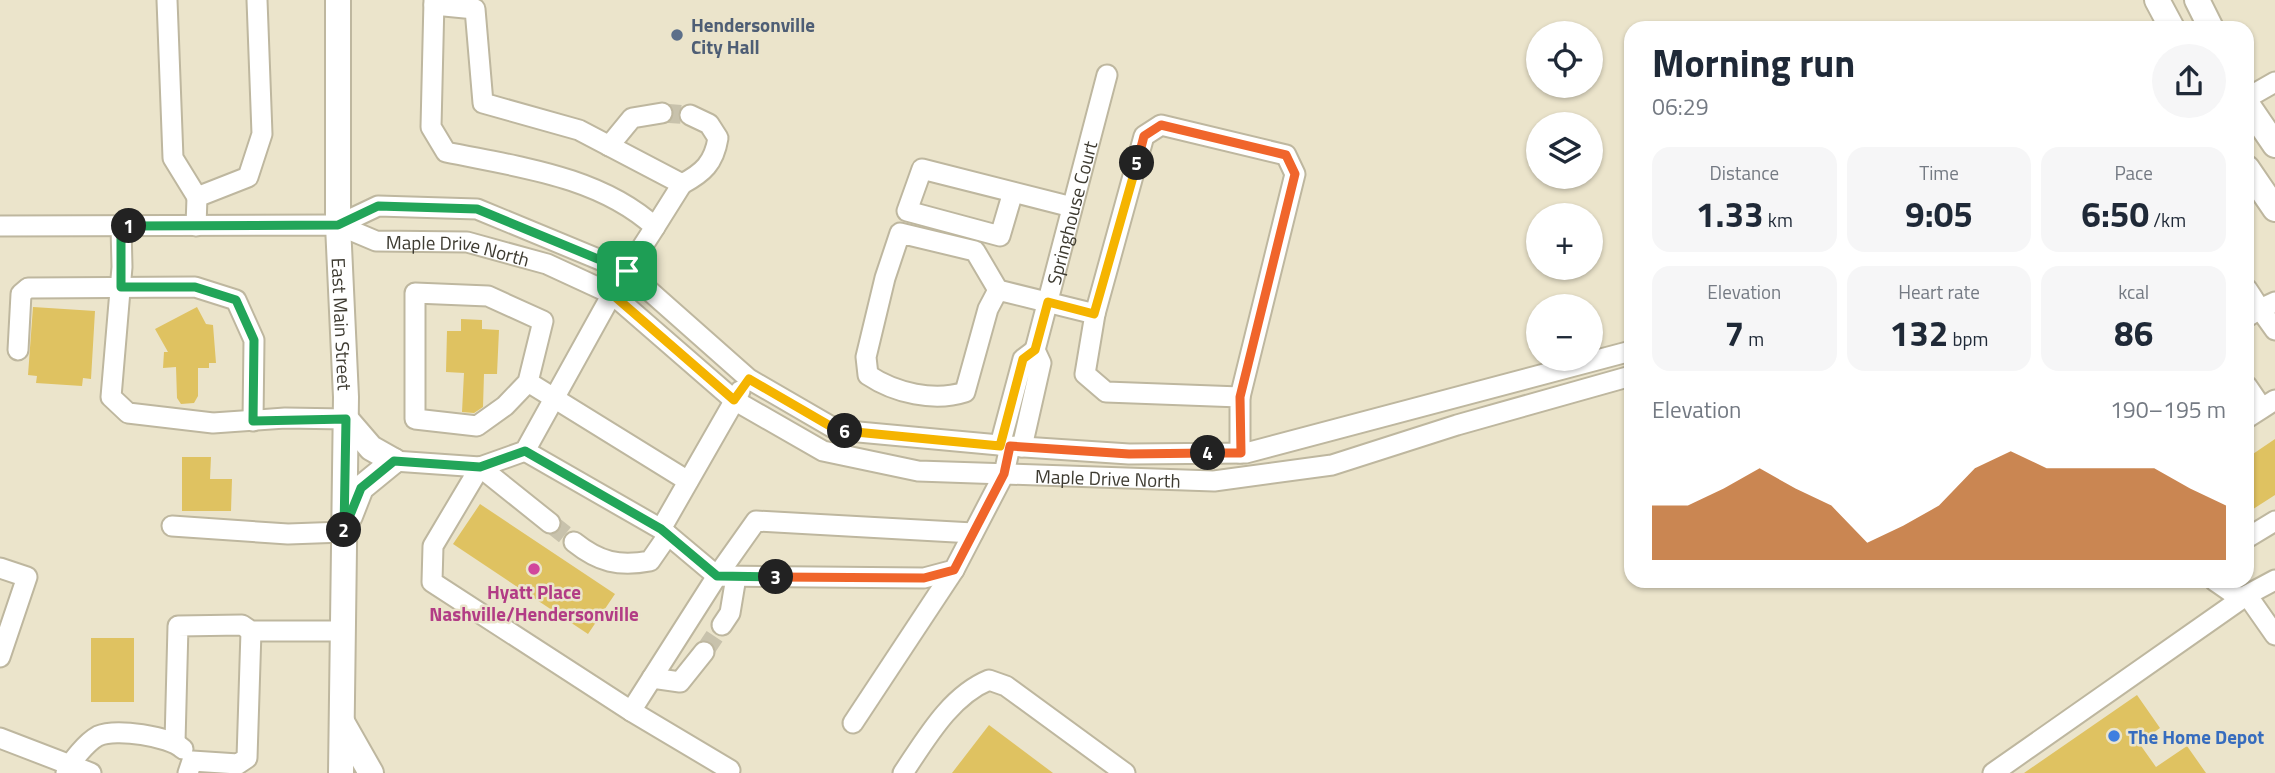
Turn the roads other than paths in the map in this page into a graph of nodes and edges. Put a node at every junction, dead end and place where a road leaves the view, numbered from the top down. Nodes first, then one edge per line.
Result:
1 (167, 0) edge
2 (257, 0) edge
3 (338, 0) edge
4 (2157, 0) edge
5 (2197, 0) edge
6 (434, 3) edge
7 (2168, 21) edge
8 (2208, 21) edge
9 (1107, 75) dead end
10 (2275, 82) edge
11 (2254, 94) edge
12 (662, 113) tunnel mouth
13 (2254, 114) edge
14 (690, 115) tunnel mouth
15 (2275, 145) edge
16 (609, 146) junction
17 (2254, 178) edge
18 (682, 184) junction
19 (1013, 192) junction
20 (198, 197) junction
21 (1072, 207) junction
22 (2275, 209) edge
23 (338, 225) junction
24 (0, 226) edge
25 (121, 226) junction
26 (196, 226) junction
27 (656, 227) junction
28 (627, 271) junction
29 (121, 287) junction
30 (998, 290) junction
31 (612, 294) junction
32 (1048, 302) junction
33 (2261, 309) edge
34 (1094, 314) junction
35 (2275, 330) edge
36 (18, 350) dead end
37 (1624, 353) edge
38 (1624, 378) edge
39 (749, 379) junction
40 (528, 382) junction
41 (1240, 397) junction
42 (553, 400) junction
43 (734, 400) junction
44 (1449, 400) junction
45 (346, 419) junction
46 (253, 421) junction
47 (1457, 425) junction
48 (1010, 446) junction
49 (525, 451) junction
50 (1243, 453) junction
51 (394, 461) junction
52 (480, 467) junction
53 (1004, 474) junction
54 (1247, 478) junction
55 (688, 481) junction
56 (2275, 521) edge
57 (550, 523) tunnel mouth
58 (172, 526) dead end
59 (344, 532) junction
60 (665, 532) junction
61 (973, 533) junction
62 (2254, 534) edge
63 (574, 542) tunnel mouth
64 (0, 568) edge
65 (954, 570) junction
66 (726, 577) junction
67 (2275, 580) edge
68 (2228, 588) edge
69 (2244, 597) junction
70 (722, 625) tunnel mouth
71 (250, 631) junction
72 (343, 631) junction
73 (2275, 635) edge
74 (704, 652) tunnel mouth
75 (0, 657) edge
76 (652, 678) junction
77 (631, 711) junction
78 (341, 722) junction
79 (853, 723) dead end
80 (0, 738) edge
81 (176, 742) junction
82 (190, 767) edge
83 (67, 769) edge
84 (730, 770) dead end
85 (92, 773) edge
86 (341, 773) edge
87 (371, 773) edge
88 (903, 773) edge
89 (1125, 773) edge
90 (1993, 773) edge

1 - 20 street
2 - 20 street
3 - 23 main road, East Main Street
4 - 7 main road
5 - 8 main road
6 - 16 street
6 - 27 street
9 - 21 street, Springhouse Court
10 - 11 street
12 - 16 street
13 - 15 main road
14 - 18 street
16 - 18 street
17 - 22 main road
18 - 27 street
19 - 19 street
19 - 21 street
20 - 26 street
21 - 32 street, Springhouse Court
23 - 26 street
23 - 28 street, Maple Drive North
23 - 31 street, Maple Drive North
23 - 45 main road, East Main Street
24 - 25 street
25 - 26 street
25 - 29 street
27 - 28 street
28 - 31 street
28 - 39 street, Maple Drive North
29 - 36 street
29 - 46 street
29 - 46 street
30 - 30 street
30 - 32 street
31 - 42 street
31 - 43 street, Maple Drive North
32 - 34 street
32 - 48 street, Springhouse Court
33 - 35 street
34 - 41 street
34 - 41 street
37 - 44 street, Maple Drive North
38 - 47 street, Maple Drive North
39 - 43 street
39 - 48 street, Maple Drive North
40 - 40 street
40 - 42 street
41 - 50 street
42 - 49 street
42 - 55 street
43 - 53 street, Maple Drive North
43 - 55 street
44 - 47 street
44 - 50 street, Maple Drive North
45 - 46 street
45 - 51 main road
45 - 59 main road, East Main Street
47 - 54 street, Maple Drive North
48 - 50 street, Maple Drive North
48 - 53 street, Springhouse Court
49 - 52 street
49 - 60 street
50 - 54 street
51 - 52 street
51 - 59 main road
52 - 57 street
52 - 77 street
53 - 54 street, Maple Drive North
53 - 61 street, Springhouse Court
55 - 60 street
56 - 62 street
58 - 59 street
59 - 72 main road, East Main Street
60 - 63 street
60 - 66 street
61 - 65 street, Springhouse Court
61 - 66 street
64 - 75 street
65 - 66 street
65 - 79 street, Springhouse Court
66 - 70 street
66 - 76 street
67 - 69 street
68 - 69 street
69 - 73 street
69 - 90 street
71 - 72 street
71 - 81 street
71 - 82 street
72 - 78 main road, East Main Street
74 - 76 street
76 - 77 street
77 - 84 street
78 - 86 main road, East Main Street
78 - 87 main road
80 - 83 street
81 - 82 street
81 - 83 street
83 - 85 street
88 - 89 street

